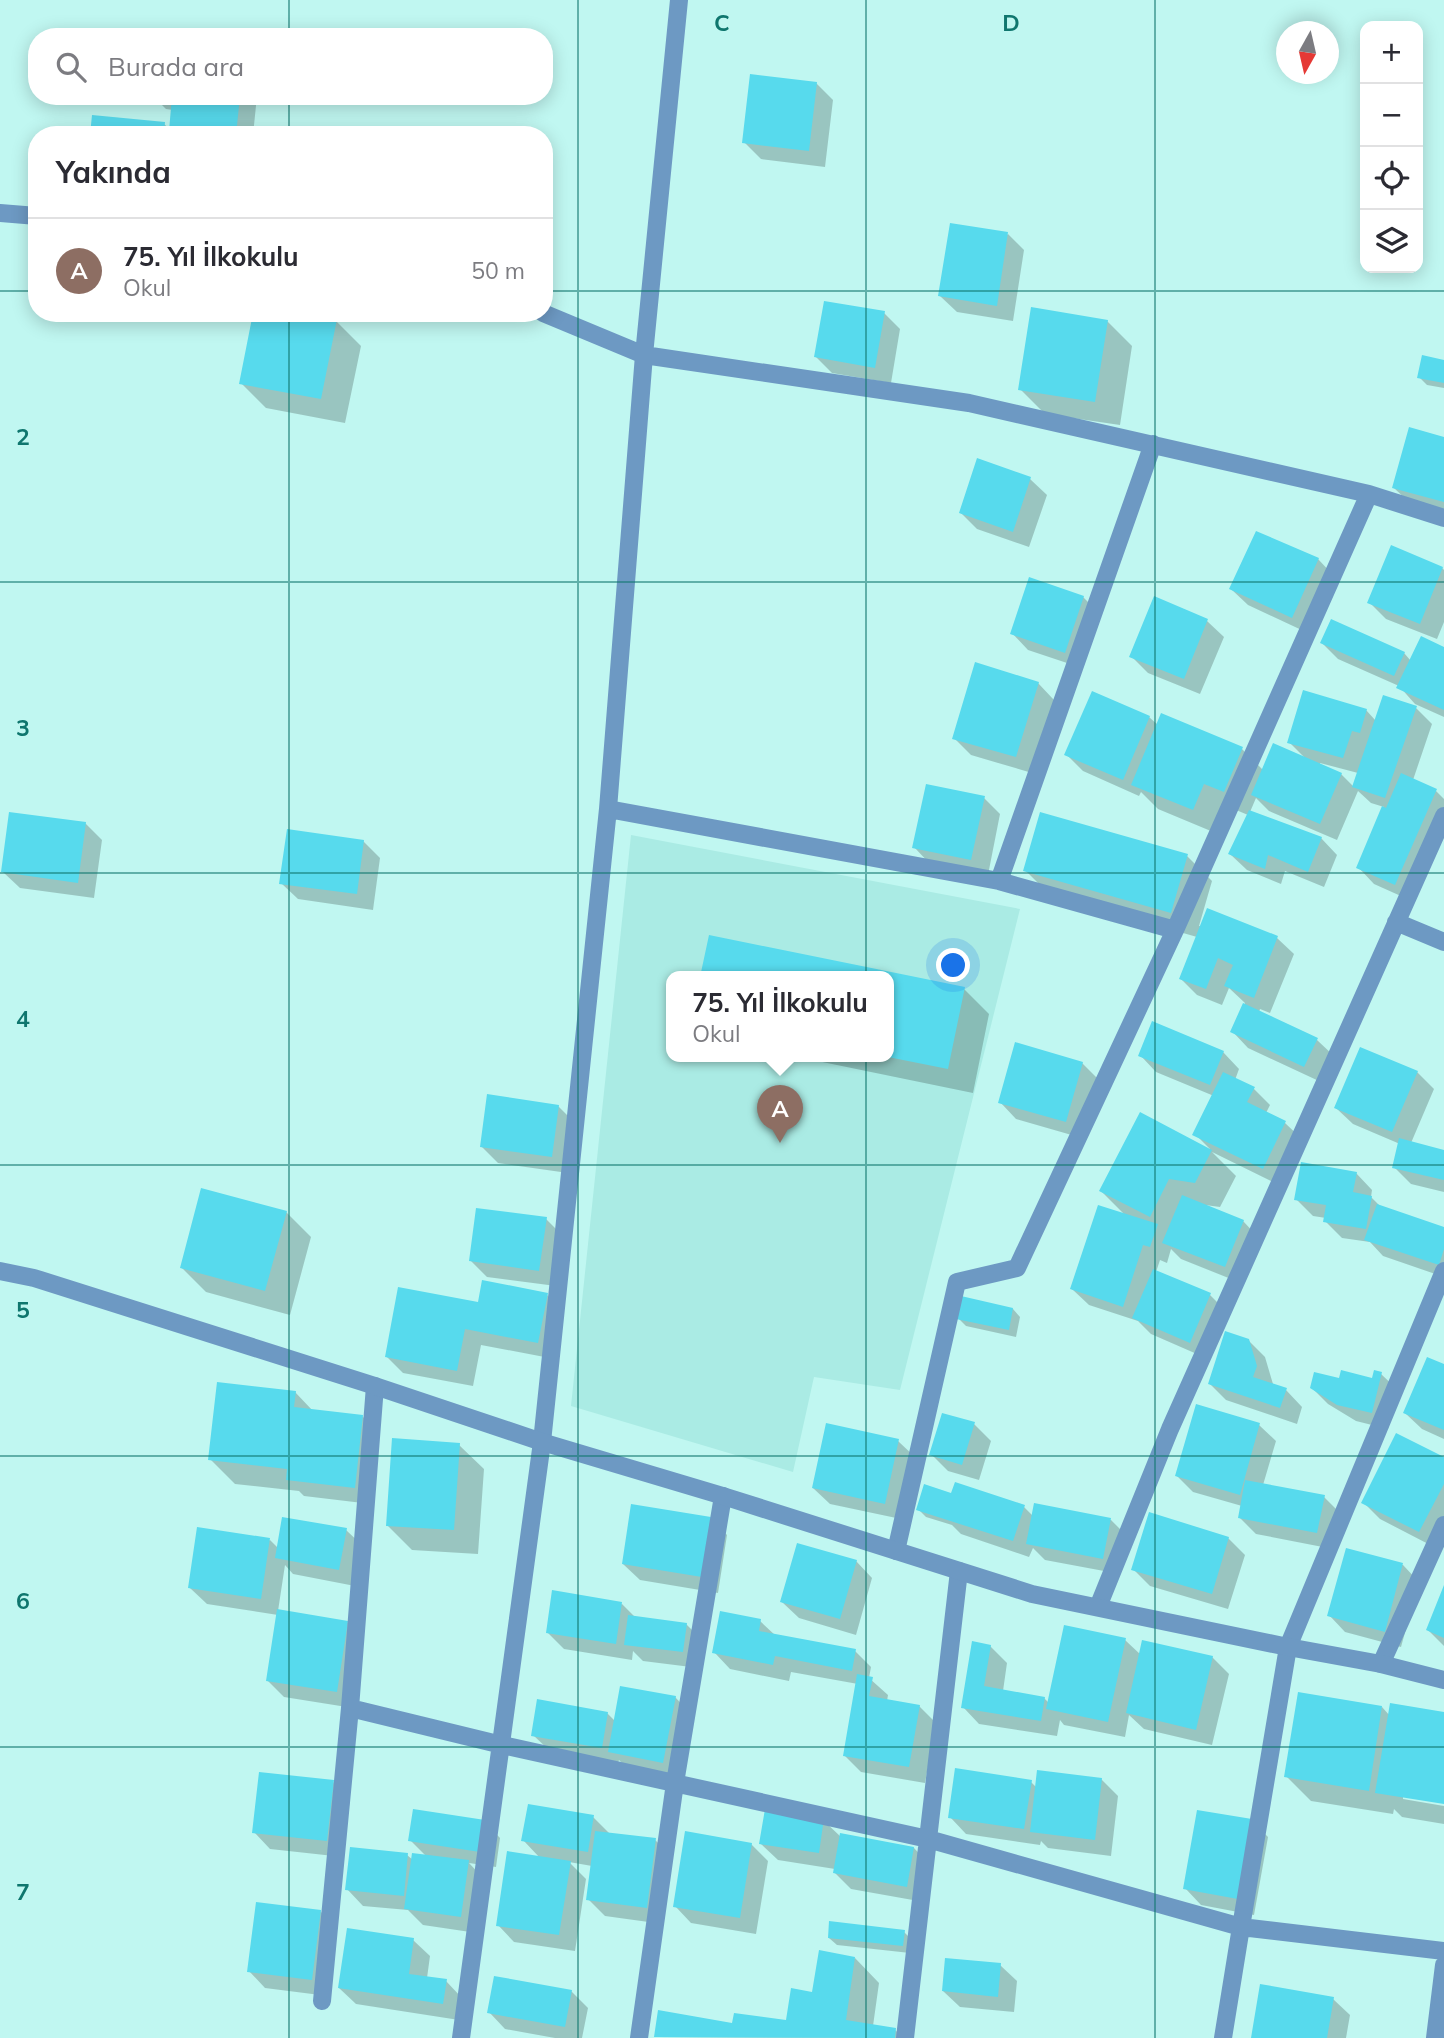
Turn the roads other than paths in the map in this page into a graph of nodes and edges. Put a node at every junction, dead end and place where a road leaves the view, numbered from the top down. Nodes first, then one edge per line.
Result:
1 (679, 0) edge
2 (0, 213) edge
3 (28, 215) edge
4 (553, 317) edge
5 (644, 355) junction
6 (1153, 444) junction
7 (1369, 494) junction
8 (1444, 518) edge
9 (608, 809) junction
10 (1444, 816) edge
11 (999, 881) junction
12 (1396, 922) junction
13 (1175, 930) junction
14 (1444, 942) edge
15 (0, 1270) edge
16 (1444, 1271) edge
17 (375, 1386) junction
18 (542, 1443) junction
19 (723, 1496) junction
20 (1444, 1525) edge
21 (896, 1551) junction
22 (958, 1571) junction
23 (1097, 1607) junction
24 (1288, 1647) junction
25 (1381, 1664) junction
26 (1444, 1680) edge
27 (350, 1708) junction
28 (502, 1745) junction
29 (675, 1783) junction
30 (928, 1839) junction
31 (1241, 1927) junction
32 (1444, 1951) edge
33 (1444, 1965) edge
34 (322, 2001) dead end
35 (461, 2038) edge
36 (639, 2038) edge
37 (905, 2038) edge
38 (1223, 2038) edge
39 (1435, 2038) edge

1 - 5 street
2 - 3 street
4 - 5 street
5 - 6 street
5 - 9 street
6 - 7 street
6 - 11 street
7 - 8 street
7 - 13 street
9 - 11 street
9 - 18 street
10 - 12 street
11 - 13 street
12 - 14 street
12 - 23 street
13 - 21 street
15 - 17 street
16 - 24 street
17 - 18 street
17 - 27 street
18 - 19 street
18 - 28 street
19 - 21 street
19 - 29 street
20 - 25 street
21 - 22 street
22 - 23 street
22 - 30 street
23 - 24 street
24 - 25 street
24 - 31 street
25 - 26 street
27 - 28 street
27 - 34 street
28 - 29 street
28 - 35 street
29 - 30 street
29 - 36 street
30 - 31 street
30 - 37 street
31 - 32 street
31 - 38 street
33 - 39 street

